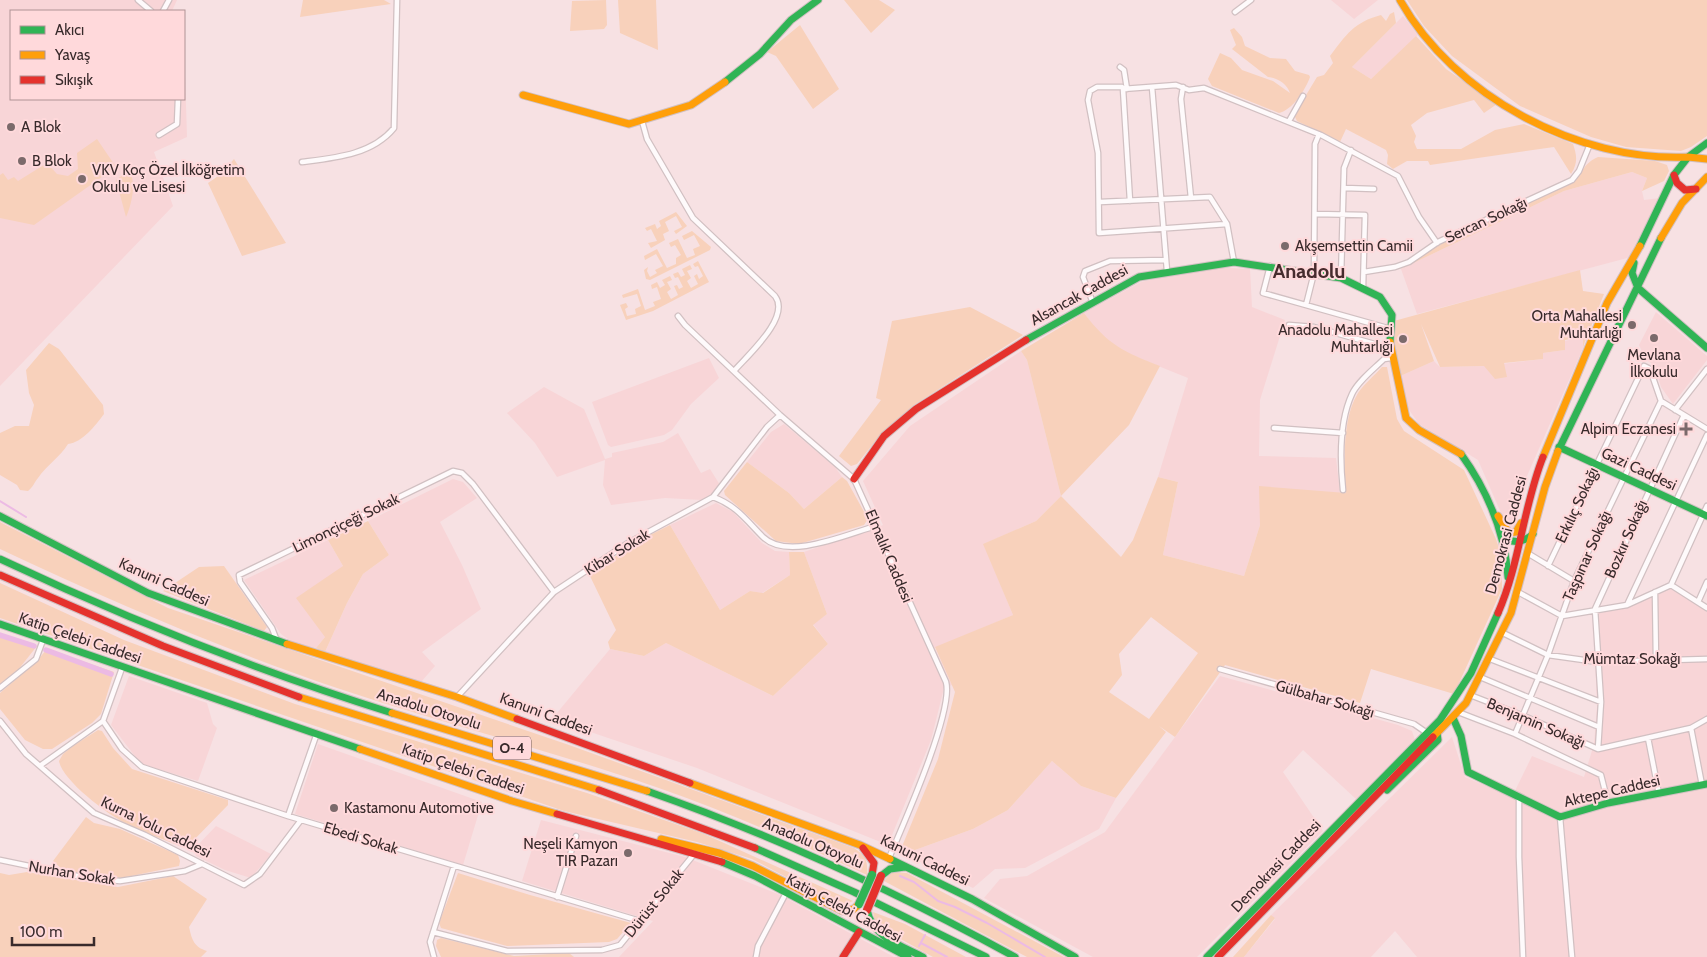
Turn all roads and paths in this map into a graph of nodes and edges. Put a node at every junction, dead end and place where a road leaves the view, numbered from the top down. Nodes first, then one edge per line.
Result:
1 (138, 0) edge
2 (397, 0) edge
3 (818, 0) edge
4 (1251, 0) edge
5 (1400, 0) edge
6 (150, 10) edge
7 (1235, 12) dead end
8 (1120, 67) dead end
9 (1152, 87) junction
10 (1183, 87) junction
11 (1125, 89) junction
12 (523, 95) dead end
13 (1303, 96) dead end
14 (178, 100) edge
15 (642, 121) junction
16 (1289, 121) junction
17 (1319, 134) junction
18 (159, 135) dead end
19 (1707, 142) edge
20 (1590, 144) junction
21 (1351, 150) junction
22 (1688, 157) junction
23 (1670, 160) junction
24 (1706, 160) edge
25 (302, 162) dead end
26 (1674, 175) junction
27 (1704, 182) edge
28 (1344, 188) junction
29 (1374, 189) dead end
30 (1191, 198) junction
31 (1161, 200) junction
32 (1130, 201) junction
33 (1100, 202) junction
34 (1315, 214) junction
35 (1343, 215) junction
36 (1227, 224) junction
37 (1163, 228) junction
38 (1437, 243) junction
39 (1640, 247) junction
40 (1166, 260) junction
41 (1234, 262) junction
42 (1270, 266) junction
43 (1166, 271) junction
44 (1364, 272) junction
45 (1314, 273) junction
46 (1341, 278) junction
47 (1363, 288) junction
48 (1638, 288) junction
49 (1093, 303) junction
50 (1306, 305) junction
51 (678, 316) dead end
52 (1289, 324) dead end
53 (1391, 329) junction
54 (1389, 348) junction
55 (1707, 348) edge
56 (1391, 358) junction
57 (1707, 368) edge
58 (734, 371) junction
59 (1661, 401) junction
60 (1675, 410) junction
61 (780, 415) junction
62 (1684, 415) junction
63 (1274, 428) dead end
64 (1707, 429) edge
65 (1343, 433) junction
66 (1707, 435) edge
67 (1559, 447) junction
68 (1461, 454) junction
69 (1544, 456) junction
70 (1597, 464) junction
71 (1623, 477) junction
72 (854, 479) junction
73 (1649, 489) junction
74 (1343, 490) dead end
75 (713, 497) junction
76 (1676, 501) junction
77 (1707, 506) edge
78 (1527, 507) junction
79 (1705, 515) edge
80 (0, 516) edge
81 (876, 526) junction
82 (1499, 531) junction
83 (1533, 534) junction
84 (1519, 542) junction
85 (1528, 554) junction
86 (0, 559) edge
87 (1548, 566) junction
88 (0, 575) edge
89 (1574, 581) junction
90 (1707, 582) edge
91 (1670, 585) junction
92 (1508, 589) junction
93 (554, 592) junction
94 (1518, 592) junction
95 (1655, 592) junction
96 (1698, 602) junction
97 (1627, 605) junction
98 (1707, 608) edge
99 (1595, 609) junction
100 (1562, 616) junction
101 (0, 624) edge
102 (1503, 633) junction
103 (43, 640) junction
104 (277, 641) junction
105 (1548, 655) junction
106 (1490, 659) junction
107 (1707, 659) edge
108 (1656, 661) junction
109 (1598, 662) junction
110 (122, 668) junction
111 (1220, 669) dead end
112 (1480, 677) junction
113 (1539, 678) junction
114 (0, 688) edge
115 (1470, 695) junction
116 (457, 697) junction
117 (1530, 699) junction
118 (1601, 702) junction
119 (1456, 715) junction
120 (1524, 716) junction
121 (1707, 719) edge
122 (0, 721) edge
123 (104, 721) junction
124 (1599, 727) junction
125 (1691, 728) junction
126 (317, 733) junction
127 (1427, 733) junction
128 (1437, 733) junction
129 (1515, 734) junction
130 (1648, 738) junction
131 (1598, 749) junction
132 (41, 765) junction
133 (1705, 784) edge
134 (1659, 794) junction
135 (1520, 796) junction
136 (1608, 803) junction
137 (288, 816) junction
138 (1560, 817) junction
139 (301, 820) junction
140 (580, 822) junction
141 (576, 836) dead end
142 (860, 845) junction
143 (695, 853) junction
144 (889, 858) junction
145 (0, 860) edge
146 (202, 864) junction
147 (454, 866) junction
148 (912, 868) junction
149 (786, 893) junction
150 (556, 897) junction
151 (640, 921) junction
152 (432, 932) junction
153 (859, 932) junction
154 (434, 957) edge
155 (756, 957) edge
156 (843, 957) edge
157 (908, 957) edge
158 (923, 957) edge
159 (986, 957) edge
160 (1015, 957) edge
161 (1075, 957) edge
162 (1207, 957) edge
163 (1218, 957) edge
164 (1523, 957) edge
165 (1572, 957) edge

1 - 6 street
2 - 25 street
3 - 15 main road
4 - 7 street
5 - 20 main road
8 - 11 street
9 - 10 street
9 - 11 street
9 - 31 street
10 - 16 street
10 - 30 street
11 - 32 street
11 - 33 street
12 - 15 main road
13 - 16 street
14 - 18 street
15 - 58 street
16 - 17 street
17 - 21 street
17 - 34 street
19 - 22 main road, Demokrasi Caddesi
20 - 23 main road
20 - 38 street, Sercan Sokağı
21 - 28 street
21 - 38 street
22 - 23 main road
22 - 24 main road
22 - 26 main road, Demokrasi Caddesi
23 - 26 main road
26 - 27 main road
26 - 39 main road, Demokrasi Caddesi
27 - 48 main road, Demokrasi Caddesi
28 - 29 street
28 - 35 street
30 - 31 street
30 - 36 street
31 - 32 street
31 - 37 street
32 - 33 street
33 - 37 street
34 - 35 street
34 - 45 street
35 - 44 street
35 - 46 street
36 - 37 street
36 - 41 street
37 - 40 street
38 - 44 street, Sercan Sokağı
39 - 48 main road
39 - 69 main road, Demokrasi Caddesi
40 - 43 street
40 - 49 street
41 - 42 main road, Alsancak Caddesi
41 - 43 main road, Alsancak Caddesi
42 - 45 main road, Alsancak Caddesi
42 - 50 street
43 - 49 main road, Alsancak Caddesi
44 - 47 street
45 - 46 main road, Alsancak Caddesi
45 - 50 street
46 - 47 main road, Alsancak Caddesi
47 - 53 main road, Alsancak Caddesi
48 - 55 main road
48 - 67 main road, Demokrasi Caddesi
49 - 72 main road, Alsancak Caddesi
50 - 53 street
51 - 58 street, Elmalık Caddesi
52 - 54 street
53 - 54 main road, Alsancak Caddesi
54 - 56 main road, Alsancak Caddesi
56 - 65 street
56 - 68 main road, Alsancak Caddesi
57 - 60 street
58 - 61 street, Elmalık Caddesi
59 - 60 street
59 - 70 street, Erkılıç Sokağı
59 - 71 street, Taşpınar Sokağı
60 - 62 street
61 - 72 street, Elmalık Caddesi
61 - 75 street, Kibar Sokak
62 - 64 street
62 - 73 street, Bozkır Sokağı
63 - 65 street
65 - 74 street
66 - 76 street
67 - 69 main road
67 - 70 main road, Gazi Caddesi
67 - 83 main road, Demokrasi Caddesi
68 - 78 main road
68 - 82 main road
69 - 78 main road, Demokrasi Caddesi
70 - 71 main road, Gazi Caddesi
70 - 87 street, Erkılıç Sokağı
71 - 73 main road, Gazi Caddesi
71 - 89 street, Taşpınar Sokağı
72 - 81 street, Elmalık Caddesi
73 - 76 main road, Gazi Caddesi
73 - 99 street, Bozkır Sokağı
75 - 81 street
75 - 93 street, Kibar Sokak
76 - 79 main road, Gazi Caddesi
76 - 97 street
77 - 79 street
78 - 84 main road, Demokrasi Caddesi
79 - 91 street
80 - 104 main road, Kanuni Caddesi
81 - 144 street, Elmalık Caddesi
82 - 84 main road
82 - 92 main road
83 - 84 main road
83 - 85 main road, Demokrasi Caddesi
84 - 92 main road, Demokrasi Caddesi
85 - 87 street
85 - 94 main road, Demokrasi Caddesi
86 - 160 main road, Anadolu Otoyolu / O-4
87 - 89 street
88 - 159 main road, Anadolu Otoyolu / O-4
89 - 100 street, Taşpınar Sokağı
90 - 96 street
91 - 95 street
91 - 96 street
92 - 127 main road, Demokrasi Caddesi
93 - 104 street, Limonçiçeği Sokak
93 - 116 street, Kibar Sokak
94 - 100 street
94 - 102 main road, Demokrasi Caddesi
95 - 97 street
95 - 108 street
96 - 98 street
97 - 99 street
99 - 100 street
99 - 109 street
100 - 105 street, Taşpınar Sokağı
101 - 103 main road, Katip Çelebi Caddesi
102 - 105 street, Mümtaz Sokağı
102 - 106 main road, Demokrasi Caddesi
103 - 110 main road, Katip Çelebi Caddesi
103 - 114 street
104 - 116 main road, Kanuni Caddesi
105 - 109 street, Mümtaz Sokağı
105 - 113 street, Taşpınar Sokağı
106 - 112 main road, Demokrasi Caddesi
106 - 113 street
107 - 108 street, Mümtaz Sokağı
108 - 109 street, Mümtaz Sokağı
109 - 118 street
110 - 123 street
110 - 126 main road, Katip Çelebi Caddesi
111 - 127 street, Gülbahar Sokağı
112 - 115 main road, Demokrasi Caddesi
112 - 117 street
113 - 117 street, Taşpınar Sokağı
113 - 118 street
115 - 119 main road, Demokrasi Caddesi
115 - 120 street, Benjamin Sokağı
116 - 142 main road, Kanuni Caddesi
117 - 120 street, Taşpınar Sokağı
117 - 124 street
118 - 124 street
119 - 128 main road, Demokrasi Caddesi
119 - 129 street
119 - 135 main road, Aktepe Caddesi
120 - 129 street, Taşpınar Sokağı
120 - 131 street, Benjamin Sokağı
121 - 125 street, Benjamin Sokağı
122 - 132 street, Kurna Yolu Caddesi
123 - 132 street
123 - 137 street, Ebedi Sokak
124 - 131 street
125 - 130 street, Benjamin Sokağı
125 - 133 street
126 - 137 street
126 - 140 main road, Katip Çelebi Caddesi
127 - 128 main road
127 - 162 main road, Demokrasi Caddesi
128 - 163 main road, Demokrasi Caddesi
129 - 136 street
130 - 131 street, Benjamin Sokağı
130 - 134 street
132 - 146 street, Kurna Yolu Caddesi
133 - 134 main road, Aktepe Caddesi
134 - 136 main road, Aktepe Caddesi
135 - 138 main road, Aktepe Caddesi
135 - 164 street
136 - 138 main road, Aktepe Caddesi
137 - 139 street, Ebedi Sokak
138 - 165 street
139 - 146 street, Kurna Yolu Caddesi
139 - 147 street, Ebedi Sokak
140 - 142 main road, bridge
140 - 143 main road, Katip Çelebi Caddesi
141 - 150 street
142 - 144 main road, Kanuni Caddesi
143 - 149 main road, Katip Çelebi Caddesi
143 - 151 street, Dürüst Sokak
144 - 148 main road, Kanuni Caddesi
145 - 146 street, Nurhan Sokak
147 - 150 street, Ebedi Sokak
147 - 152 street
148 - 158 main road, bridge
148 - 161 main road, Kanuni Caddesi
149 - 153 main road, Katip Çelebi Caddesi
149 - 155 street
150 - 151 street, Ebedi Sokak
151 - 152 street, Dürüst Sokak
152 - 154 street
153 - 156 main road
153 - 157 main road, Katip Çelebi Caddesi

